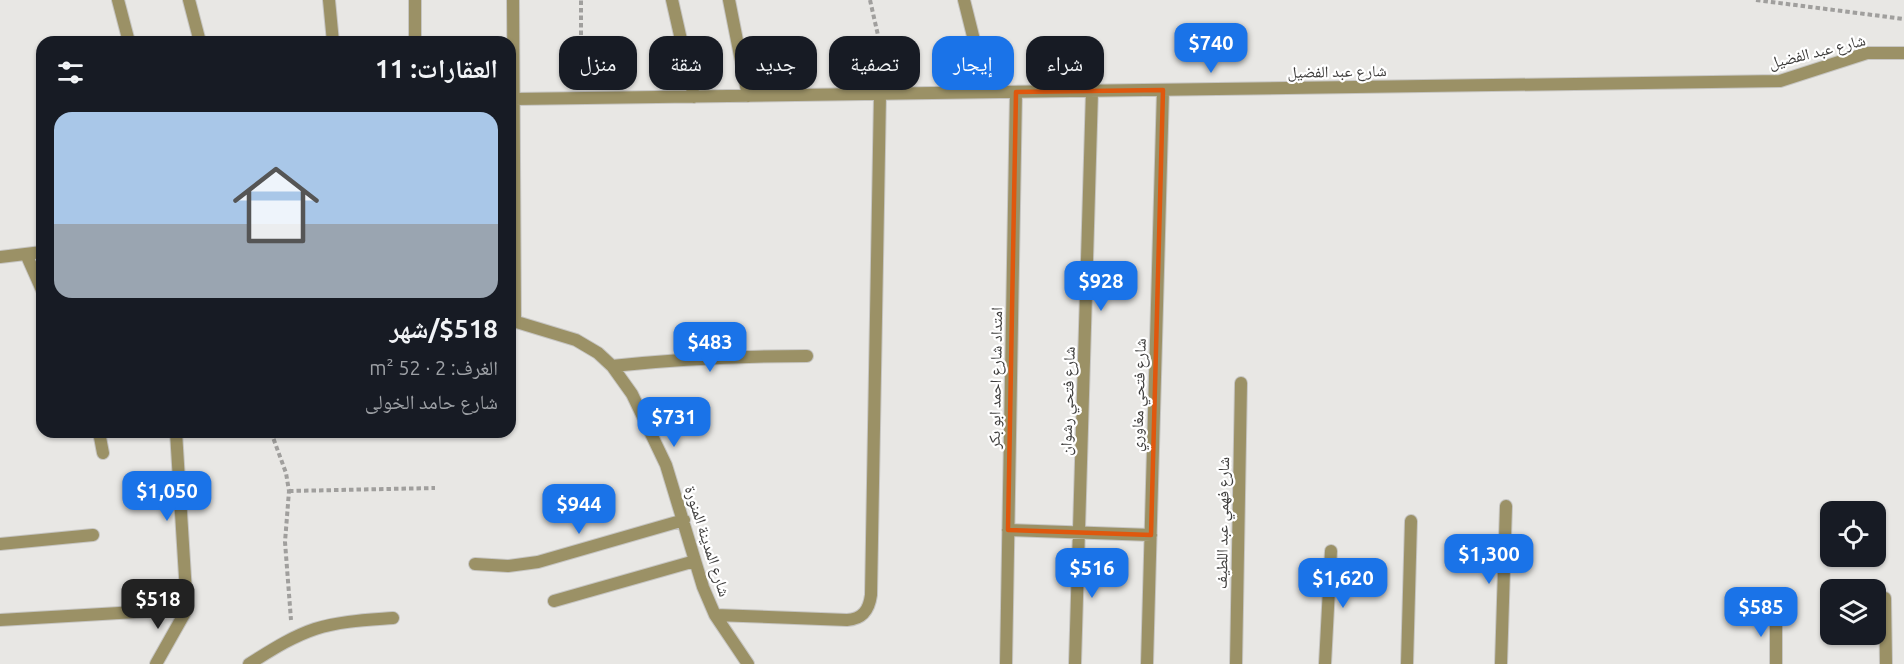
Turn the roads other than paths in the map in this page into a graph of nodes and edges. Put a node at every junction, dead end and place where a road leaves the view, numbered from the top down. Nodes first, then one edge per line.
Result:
1 (118, 0) edge
2 (189, 0) edge
3 (329, 0) edge
4 (415, 0) edge
5 (513, 0) edge
6 (672, 0) edge
7 (729, 0) edge
8 (964, 0) edge
9 (127, 36) edge
10 (198, 36) edge
11 (332, 36) edge
12 (415, 36) edge
13 (513, 36) edge
14 (1904, 53) edge
15 (1163, 90) junction
16 (1092, 91) junction
17 (987, 92) junction
18 (1016, 92) junction
19 (885, 94) junction
20 (748, 96) junction
21 (694, 97) junction
22 (516, 99) edge
23 (36, 253) edge
24 (26, 254) junction
25 (0, 257) edge
26 (36, 276) edge
27 (516, 321) edge
28 (807, 356) dead end
29 (612, 366) junction
30 (1241, 383) dead end
31 (100, 438) edge
32 (176, 438) edge
33 (103, 453) dead end
34 (1506, 506) dead end
35 (684, 520) junction
36 (1411, 521) dead end
37 (1008, 530) junction
38 (1079, 533) junction
39 (1151, 534) junction
40 (93, 536) dead end
41 (0, 544) edge
42 (1331, 551) dead end
43 (695, 561) junction
44 (476, 564) dead end
45 (554, 601) dead end
46 (187, 609) junction
47 (1776, 611) dead end
48 (715, 615) junction
49 (393, 618) dead end
50 (0, 620) edge
51 (1886, 645) edge
52 (156, 664) edge
53 (249, 664) edge
54 (748, 664) edge
55 (1006, 664) edge
56 (1075, 664) edge
57 (1148, 664) edge
58 (1236, 664) edge
59 (1325, 664) edge
60 (1407, 664) edge
61 (1501, 664) edge
62 (1776, 664) edge
63 (1886, 664) edge

1 - 9 street
2 - 10 street
3 - 11 street
4 - 12 street
5 - 13 street
6 - 21 street
7 - 20 street
8 - 17 street
14 - 15 street, شارع عبد الفضيل
15 - 16 street, شارع عبد الفضيل
15 - 39 street, شارع فتحي مغاوري
16 - 18 street, شارع عبد الفضيل
16 - 38 street, شارع فتحي رشوان
17 - 18 street, شارع عبد الفضيل
17 - 19 street, شارع عبد الفضيل
18 - 37 street, امتداد شارع احمد ابو بكر
19 - 20 street, شارع عبد الفضيل
19 - 48 street
20 - 21 street, شارع عبد الفضيل
21 - 22 street, شارع عبد الفضيل
23 - 24 street
24 - 25 street
24 - 26 street
27 - 29 street, شارع المدينة المنورة
28 - 29 street
29 - 35 street, شارع المدينة المنورة
30 - 58 street, شارع فهمي عبد اللطيف
31 - 33 street
32 - 46 street
34 - 61 street
35 - 43 street, شارع المدينة المنورة
35 - 44 street
36 - 60 street
37 - 38 street
37 - 55 street, امتداد شارع احمد ابو بكر
38 - 39 street
38 - 56 street, شارع فتحي رشوان
39 - 57 street, شارع فتحي مغاوري
40 - 41 street
42 - 59 street
43 - 45 street
43 - 48 street, شارع المدينة المنورة
46 - 50 street
46 - 52 street
47 - 62 street
48 - 54 street, شارع المدينة المنورة
49 - 53 street
51 - 63 street

